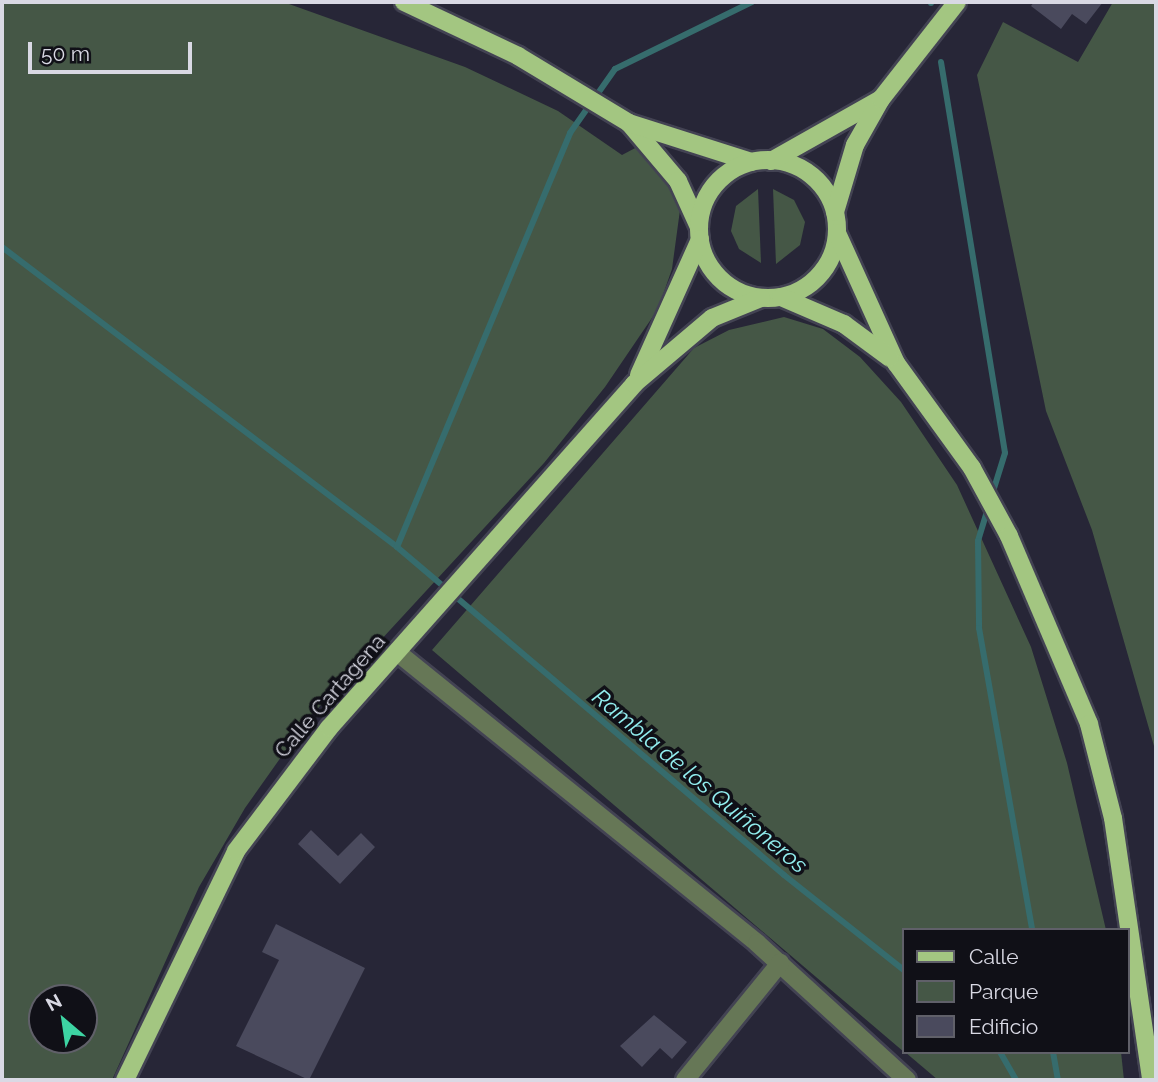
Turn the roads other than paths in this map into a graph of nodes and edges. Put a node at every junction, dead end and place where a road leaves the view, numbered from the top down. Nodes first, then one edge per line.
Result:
1 (404, 2) edge
2 (957, 2) edge
3 (881, 99) junction
4 (629, 123) junction
5 (771, 160) junction
6 (751, 162) junction
7 (835, 212) junction
8 (699, 233) junction
9 (837, 233) junction
10 (781, 297) junction
11 (761, 298) junction
12 (896, 363) junction
13 (634, 384) junction
14 (398, 653) junction
15 (1129, 928) edge
16 (1130, 935) edge
17 (780, 963) junction
18 (125, 1080) edge
19 (685, 1080) edge
20 (907, 1080) edge
21 (1151, 1080) edge

1 - 4 main road
2 - 3 main road
3 - 5 main road
3 - 7 main road
4 - 6 main road
4 - 8 main road
5 - 6 main road
5 - 7 main road
6 - 8 main road
7 - 9 main road
8 - 11 main road
8 - 13 main road, Calle Cartagena
9 - 10 main road
9 - 12 main road
10 - 11 main road
10 - 12 main road
11 - 13 main road, Calle Cartagena
12 - 15 main road
13 - 14 main road, Calle Cartagena
14 - 17 street
14 - 18 main road, Calle Cartagena
16 - 21 main road
17 - 19 street
17 - 20 street

